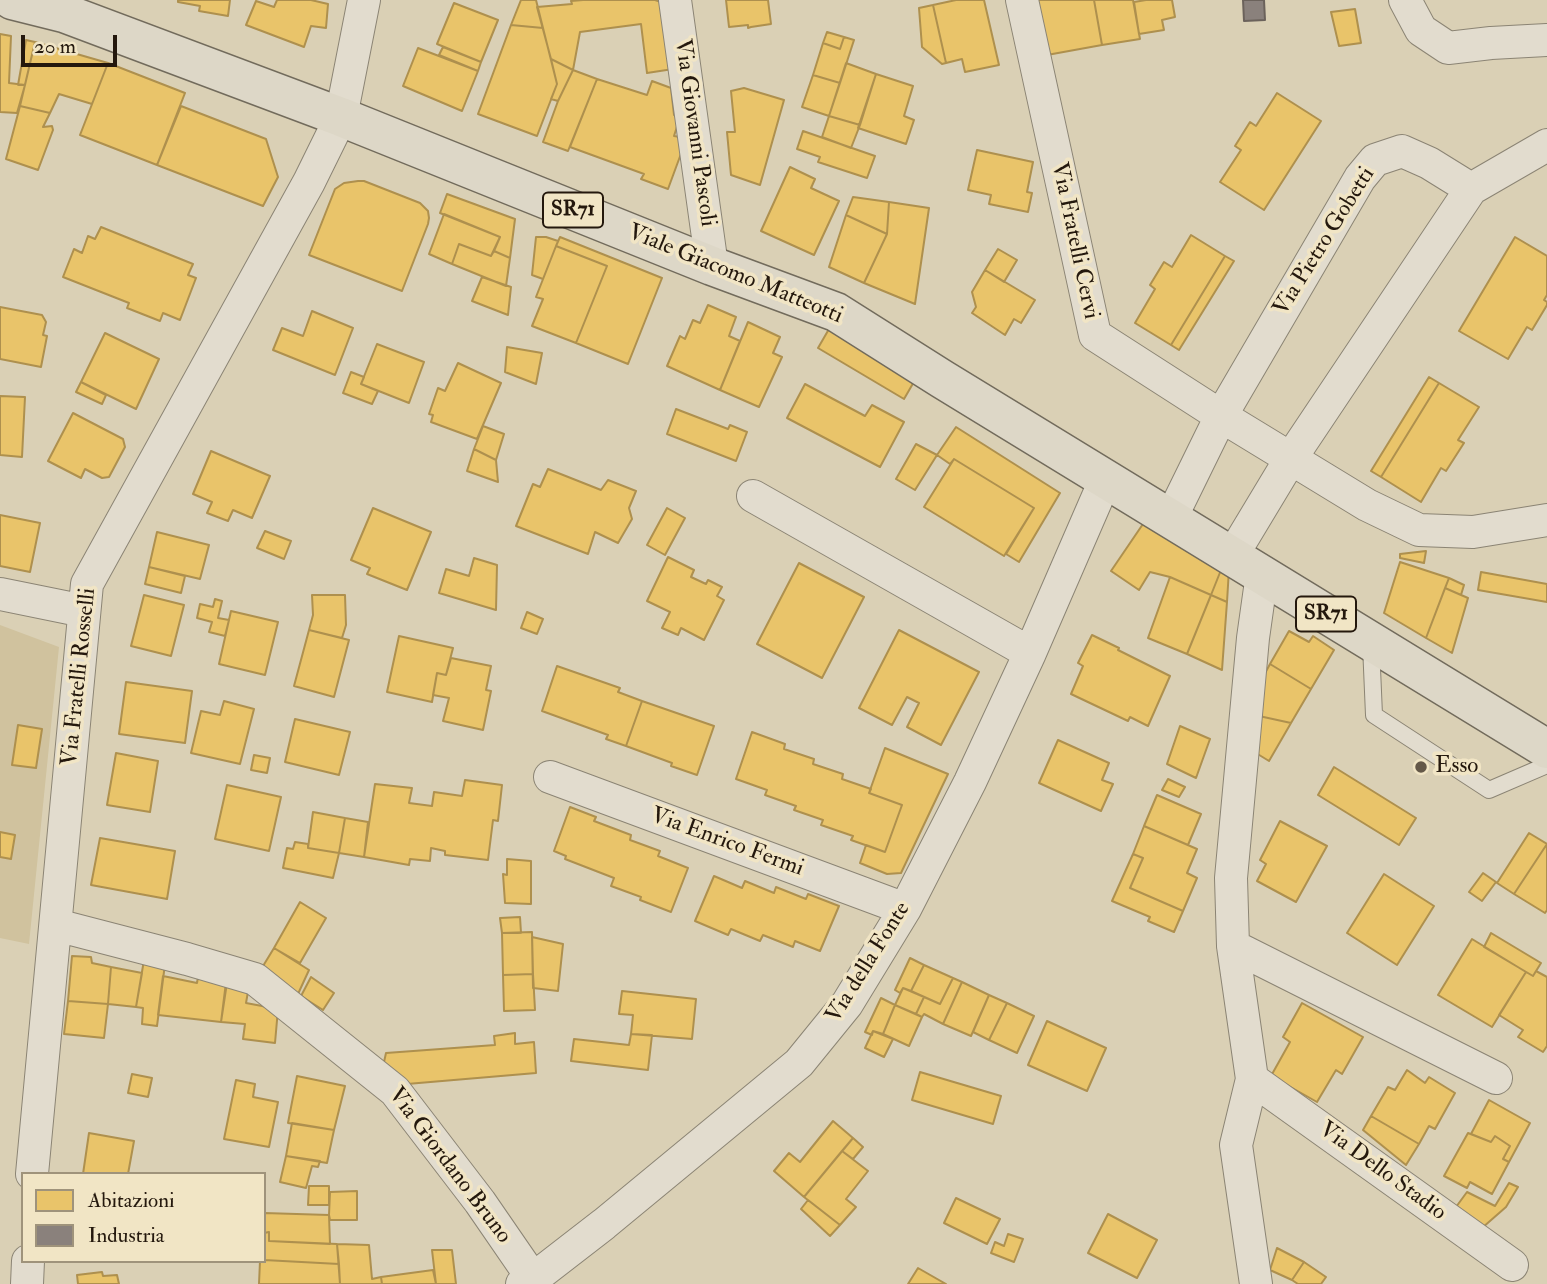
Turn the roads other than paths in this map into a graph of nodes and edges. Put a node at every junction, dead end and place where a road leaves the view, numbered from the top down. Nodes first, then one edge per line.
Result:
1 (12, 0) edge
2 (363, 0) edge
3 (675, 0) edge
4 (1021, 0) edge
5 (1405, 0) edge
6 (1547, 40) edge
7 (341, 117) junction
8 (1547, 145) edge
9 (1471, 189) junction
10 (712, 266) junction
11 (1221, 416) junction
12 (1291, 458) junction
13 (1106, 478) junction
14 (753, 496) dead end
15 (1171, 518) junction
16 (1547, 520) edge
17 (1247, 565) junction
18 (0, 594) edge
19 (84, 611) junction
20 (1370, 641) junction
21 (1031, 653) junction
22 (1547, 749) edge
23 (1547, 765) edge
24 (550, 777) dead end
25 (905, 909) junction
26 (56, 925) junction
27 (1233, 946) junction
28 (1496, 1078) dead end
29 (1252, 1079) junction
30 (32, 1172) edge
31 (28, 1263) edge
32 (1512, 1265) dead end
33 (528, 1281) edge
34 (27, 1284) edge
35 (1256, 1284) edge

1 - 7 main road, Viale Giacomo Matteotti / SR71
2 - 7 street, Via Fratelli Rosselli
3 - 10 street, Via Giovanni Pascoli
4 - 11 street, Via Fratelli Cervi
5 - 6 street
7 - 10 main road, Viale Giacomo Matteotti / SR71
7 - 19 street, Via Fratelli Rosselli
8 - 9 street
9 - 11 street, Via Pietro Gobetti
9 - 12 street
10 - 13 main road, Viale Giacomo Matteotti / SR71
11 - 12 street
11 - 15 street, Via Pietro Gobetti
12 - 16 street
12 - 17 street
13 - 15 main road, Viale Giacomo Matteotti / SR71
13 - 21 street, Via della Fonte
14 - 21 street
15 - 17 main road, Viale Giacomo Matteotti / SR71
17 - 20 main road, Viale Giacomo Matteotti / SR71
17 - 27 street
18 - 19 street
19 - 26 street, Via Fratelli Rosselli
20 - 22 main road, Viale Giacomo Matteotti / SR71
20 - 23 lane
21 - 25 street, Via della Fonte
24 - 25 street, Via Enrico Fermi
25 - 33 street, Via della Fonte
26 - 30 street, Via Fratelli Rosselli
26 - 33 street, Via Giordano Bruno
27 - 28 street
27 - 29 street
29 - 32 street, Via Dello Stadio
29 - 35 street
31 - 34 street

